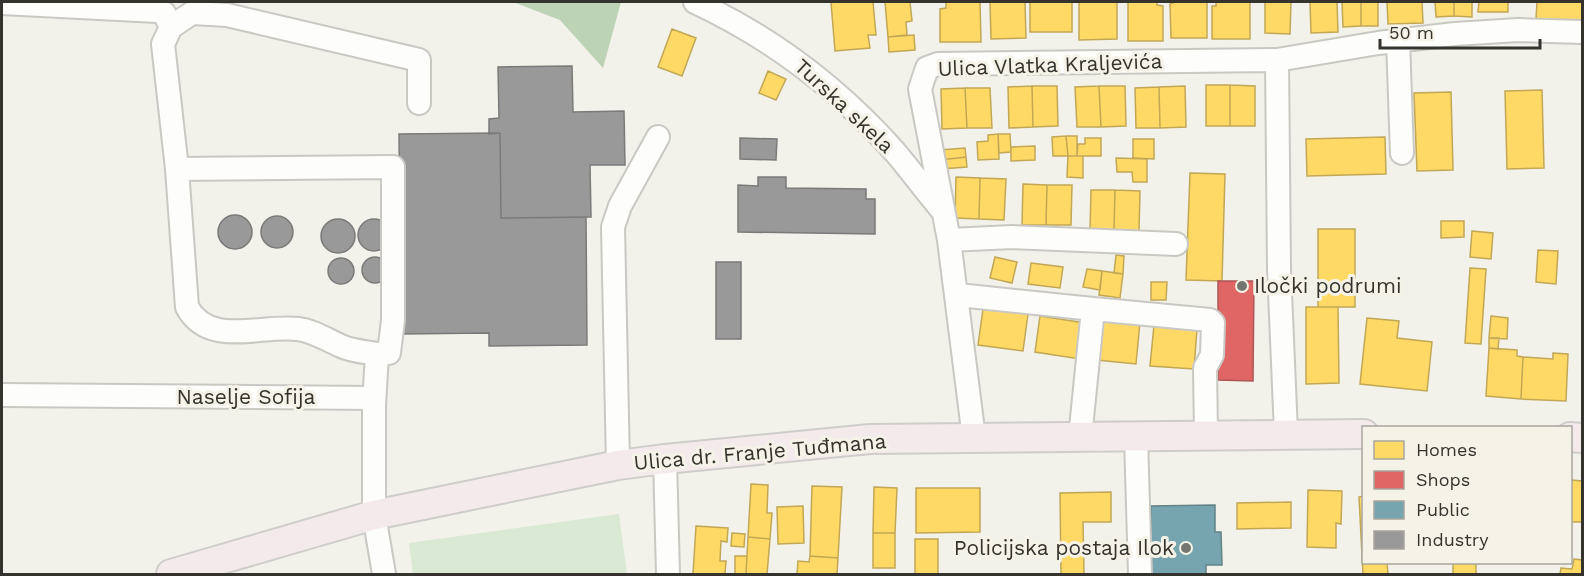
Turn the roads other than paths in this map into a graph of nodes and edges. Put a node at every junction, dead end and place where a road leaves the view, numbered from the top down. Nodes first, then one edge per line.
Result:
1 (695, 2) edge
2 (2, 3) edge
3 (171, 27) junction
4 (1582, 32) edge
5 (1398, 40) junction
6 (1277, 60) junction
7 (419, 103) dead end
8 (658, 137) dead end
9 (1402, 153) dead end
10 (177, 169) junction
11 (944, 213) junction
12 (949, 240) junction
13 (1176, 244) dead end
14 (958, 295) junction
15 (1093, 309) junction
16 (377, 354) junction
17 (2, 395) edge
18 (374, 405) junction
19 (1286, 433) junction
20 (1206, 434) junction
21 (1362, 434) edge
22 (1136, 437) junction
23 (974, 438) junction
24 (1080, 438) junction
25 (665, 459) junction
26 (618, 465) junction
27 (375, 514) junction
28 (171, 574) edge
29 (384, 574) edge
30 (668, 574) edge
31 (1140, 574) edge

1 - 11 street, Turska skela
2 - 3 street
3 - 7 street
3 - 10 street
4 - 5 street, Ulica Vlatka Kraljevića
5 - 6 street, Ulica Vlatka Kraljevića
5 - 9 street
6 - 11 street, Ulica Vlatka Kraljevića
6 - 19 street
8 - 26 street
10 - 16 street
10 - 16 street
11 - 12 street, Ulica Vlatka Kraljevića
12 - 13 street
12 - 14 street, Ulica Vlatka Kraljevića
14 - 15 street
14 - 23 street, Ulica Vlatka Kraljevića
15 - 20 street
15 - 24 street
16 - 18 street
17 - 18 street, Naselje Sofija
18 - 27 street
19 - 20 main road, Ulica dr. Franje Tuđmana
19 - 21 main road, Ulica dr. Franje Tuđmana
20 - 22 main road, Ulica dr. Franje Tuđmana
22 - 24 main road, Ulica dr. Franje Tuđmana
22 - 31 street
23 - 24 main road, Ulica dr. Franje Tuđmana
23 - 25 main road, Ulica dr. Franje Tuđmana
25 - 26 main road, Ulica dr. Franje Tuđmana
25 - 30 street
26 - 27 main road, Ulica dr. Franje Tuđmana
27 - 28 main road, Ulica dr. Franje Tuđmana
27 - 29 street

